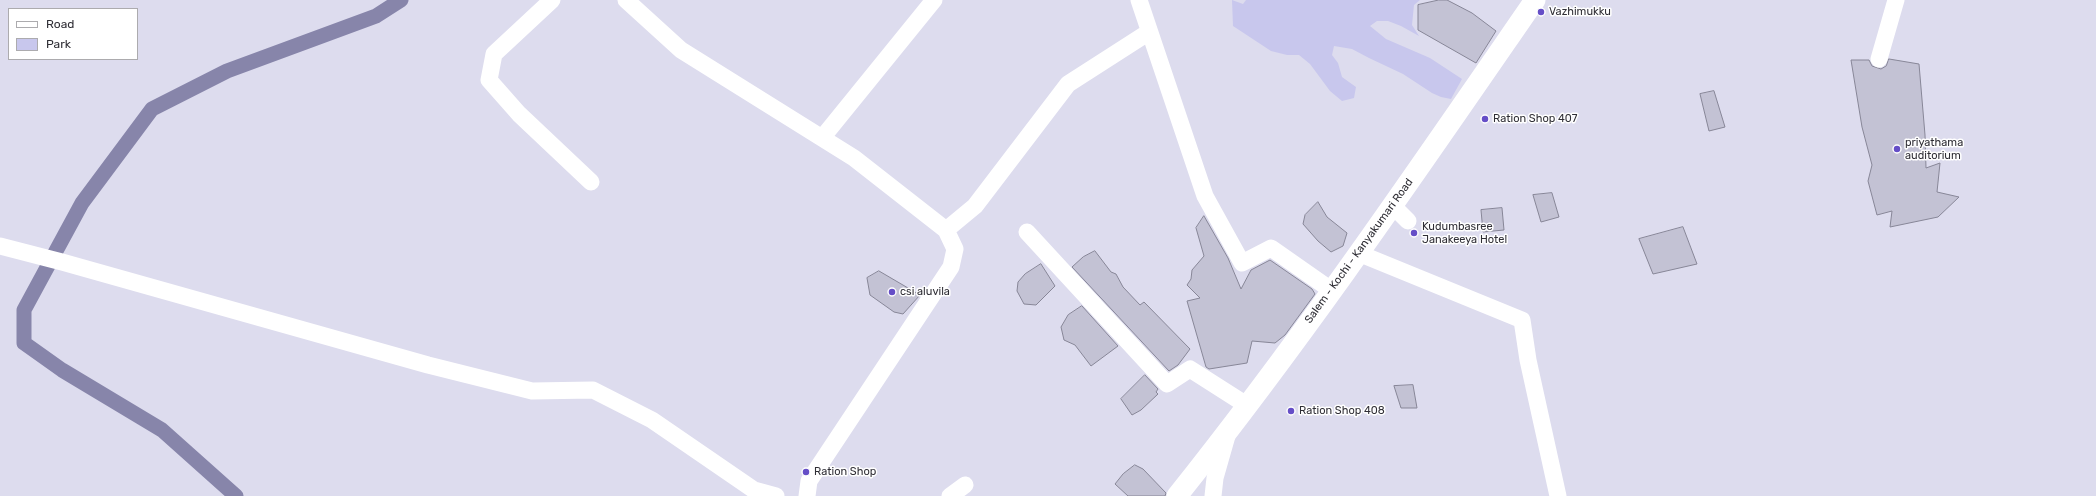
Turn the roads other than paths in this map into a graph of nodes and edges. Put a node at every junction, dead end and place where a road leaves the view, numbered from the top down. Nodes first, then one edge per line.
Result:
1 (552, 0) edge
2 (626, 0) edge
3 (934, 0) edge
4 (1139, 0) edge
5 (1535, 0) edge
6 (1896, 0) edge
7 (1149, 32) junction
8 (1879, 59) dead end
9 (822, 138) junction
10 (591, 182) dead end
11 (1392, 205) junction
12 (1408, 220) dead end
13 (946, 230) junction
14 (1028, 232) dead end
15 (0, 246) edge
16 (1358, 253) junction
17 (1331, 290) junction
18 (1248, 406) junction
19 (1228, 433) junction
20 (965, 485) dead end
21 (776, 496) edge
22 (807, 496) edge
23 (950, 496) edge
24 (1177, 496) edge
25 (1213, 496) edge
26 (1558, 496) edge

1 - 10 street
2 - 9 street
3 - 9 street
4 - 7 street
5 - 11 main road, Salem - Kochi - Kanyakumari Road
6 - 8 street
7 - 13 street
7 - 17 street
9 - 13 street
11 - 12 street
11 - 16 main road, Salem - Kochi - Kanyakumari Road
13 - 22 street
14 - 18 street
15 - 21 street
16 - 17 main road, Salem - Kochi - Kanyakumari Road
16 - 26 street
17 - 18 main road, Salem - Kochi - Kanyakumari Road
18 - 19 main road, Salem - Kochi - Kanyakumari Road
19 - 24 main road, Salem - Kochi - Kanyakumari Road
19 - 25 street
20 - 23 street

